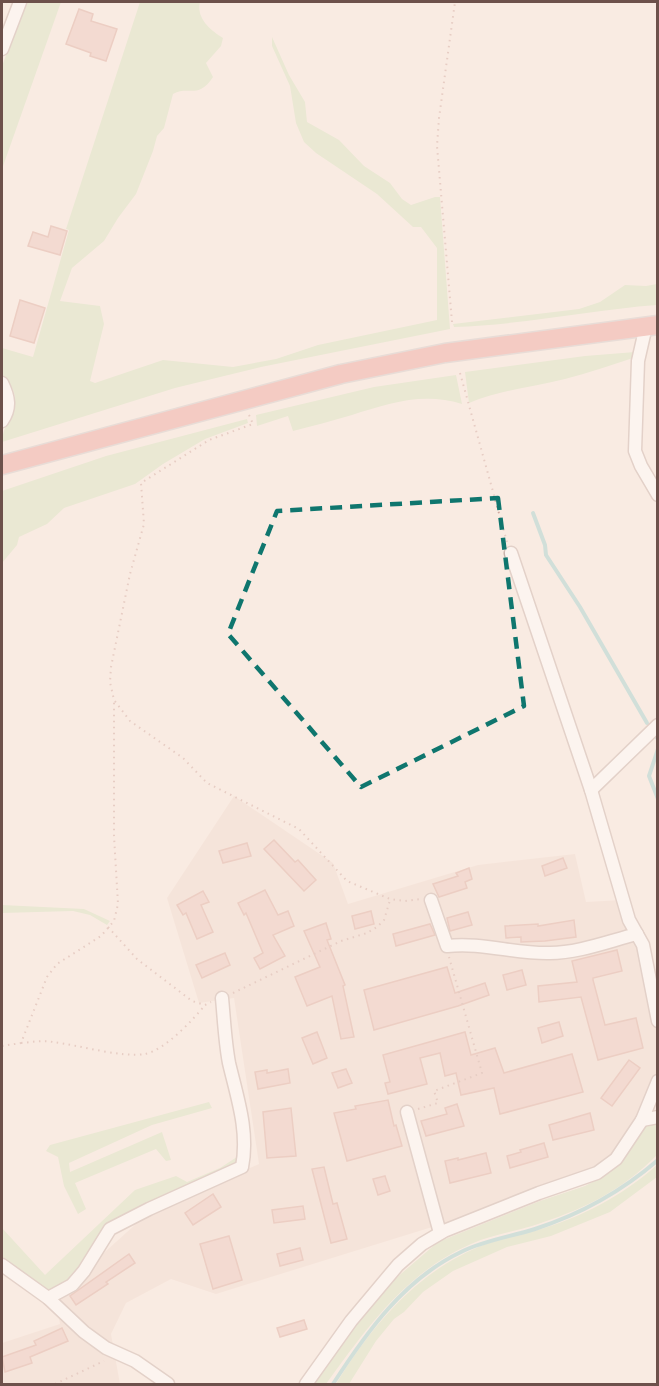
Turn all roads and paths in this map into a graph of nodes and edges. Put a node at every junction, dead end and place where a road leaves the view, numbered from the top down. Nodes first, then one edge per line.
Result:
1 (20, 2) edge
2 (455, 2) edge
3 (2, 49) edge
4 (452, 322) dead end
5 (652, 326) edge
6 (460, 373) dead end
7 (2, 383) edge
8 (240, 400) junction
9 (2, 421) edge
10 (2, 465) edge
11 (657, 495) edge
12 (511, 553) joint
13 (114, 700) junction
14 (657, 725) edge
15 (591, 790) junction
16 (390, 899) junction
17 (431, 900) joint
18 (108, 927) junction
19 (637, 934) junction
20 (447, 945) junction
21 (222, 998) junction
22 (205, 1005) junction
23 (657, 1021) edge
24 (21, 1042) junction
25 (2, 1046) edge
26 (657, 1081) edge
27 (407, 1112) joint
28 (657, 1117) edge
29 (642, 1120) junction
30 (440, 1233) junction
31 (2, 1265) edge
32 (48, 1298) junction
33 (121, 1354) junction
34 (55, 1384) edge
35 (168, 1384) edge
36 (306, 1384) edge

1 - 3 street
2 - 4 path
5 - 8 highway
5 - 11 street
6 - 12 path
7 - 9 street
8 - 10 highway
8 - 13 path
12 - 15 street
13 - 16 path
13 - 18 path
14 - 15 street
15 - 19 street
16 - 17 path
16 - 21 path
17 - 20 street
18 - 22 path
18 - 24 path
19 - 20 street
19 - 23 street
20 - 27 path
21 - 22 path
21 - 32 street
22 - 24 path
24 - 25 path
26 - 29 street
27 - 30 street
28 - 29 street
29 - 30 street
30 - 36 street
31 - 32 street
32 - 33 street
33 - 34 path
33 - 35 street

